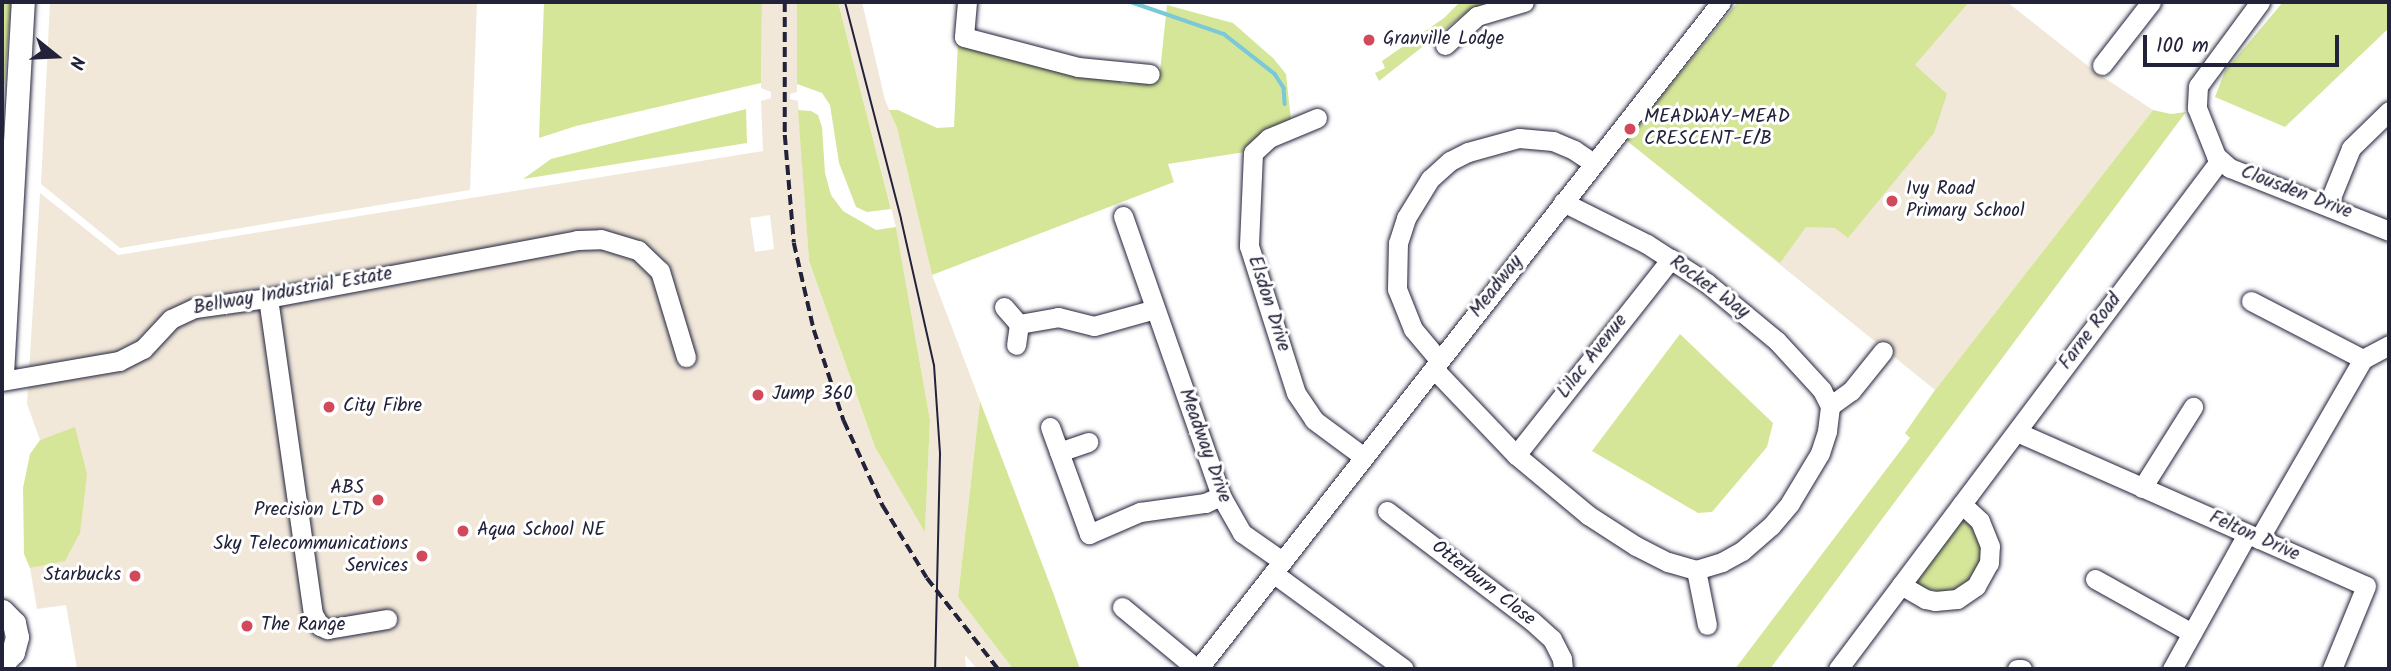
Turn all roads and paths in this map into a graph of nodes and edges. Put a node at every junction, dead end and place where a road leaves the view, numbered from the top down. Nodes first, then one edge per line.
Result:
1 (23, 2) edge
2 (967, 2) edge
3 (1524, 2) edge
4 (1721, 2) edge
5 (2260, 2) edge
6 (2145, 4) edge
7 (1445, 45) dead end
8 (2102, 65) dead end
9 (1150, 74) dead end
10 (2389, 111) edge
11 (1317, 118) dead end
12 (2220, 160) junction
13 (1593, 163) junction
14 (1563, 202) junction
15 (2328, 205) junction
16 (1123, 216) dead end
17 (2389, 231) edge
18 (1671, 259) junction
19 (268, 298) junction
20 (2251, 301) dead end
21 (1004, 306) dead end
22 (1155, 309) junction
23 (1020, 324) junction
24 (1016, 345) dead end
25 (2389, 345) edge
26 (1882, 351) dead end
27 (686, 357) dead end
28 (2363, 359) junction
29 (1436, 365) junction
30 (2, 374) edge
31 (2, 381) edge
32 (1830, 406) junction
33 (2192, 407) dead end
34 (1050, 427) dead end
35 (2017, 432) junction
36 (1088, 442) dead end
37 (1059, 452) junction
38 (1516, 455) junction
39 (1364, 457) junction
40 (2142, 488) junction
41 (1221, 496) junction
42 (1962, 505) junction
43 (1387, 511) dead end
44 (2253, 537) junction
45 (1278, 567) junction
46 (1696, 570) junction
47 (2095, 579) dead end
48 (1901, 585) junction
49 (3, 606) edge
50 (1122, 607) dead end
51 (387, 619) dead end
52 (1706, 625) dead end
53 (2192, 633) junction
54 (11, 662) edge
55 (1197, 669) edge
56 (1404, 669) edge
57 (1563, 669) edge
58 (1838, 669) edge
59 (2172, 669) edge
60 (2332, 669) edge

1 - 30 main road
2 - 9 street
3 - 7 street
4 - 13 street, Meadway
5 - 12 street, Clousden Drive
6 - 8 street
10 - 15 street
11 - 39 street, Elsdon Drive
12 - 15 street, Clousden Drive
12 - 35 street, Farne Road
13 - 14 street, Meadway
13 - 29 street
14 - 18 street, Rocket Way
14 - 29 street, Meadway
15 - 17 street, Clousden Drive
16 - 22 street, Meadway Drive
18 - 32 street, Rocket Way
18 - 38 street, Lilac Avenue
19 - 27 street, Bellway Industrial Estate
19 - 31 street, Bellway Industrial Estate
19 - 51 street
20 - 28 street
21 - 23 street
22 - 23 street
22 - 41 street, Meadway Drive
23 - 24 street
25 - 28 street
26 - 32 street
28 - 44 street
29 - 38 street
29 - 39 street, Meadway
32 - 46 street
33 - 40 street
34 - 37 street
35 - 40 street, Felton Drive
35 - 42 street, Farne Road
36 - 37 street
37 - 41 street
38 - 46 street
39 - 45 street, Meadway
40 - 44 street, Felton Drive
41 - 45 street, Meadway Drive
42 - 48 street, Farne Road
42 - 48 street
43 - 57 street, Otterburn Close
44 - 53 street
44 - 60 street, Felton Drive
45 - 55 street, Meadway
45 - 56 street
46 - 52 street
47 - 53 street
48 - 58 street, Farne Road
49 - 54 main road
50 - 55 street, Meadway
53 - 59 street

